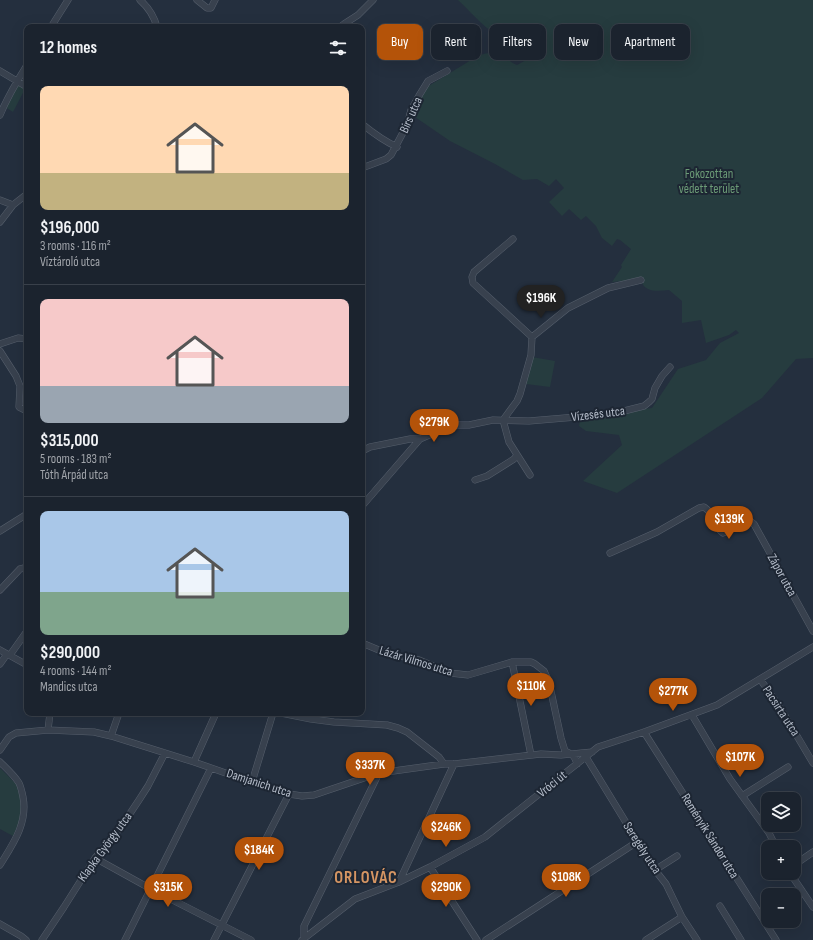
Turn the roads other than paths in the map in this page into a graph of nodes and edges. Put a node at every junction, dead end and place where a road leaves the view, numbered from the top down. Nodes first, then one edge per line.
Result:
1 (68, 0) edge
2 (140, 0) edge
3 (197, 0) edge
4 (215, 0) edge
5 (373, 0) edge
6 (53, 24) edge
7 (156, 24) edge
8 (344, 24) edge
9 (24, 70) edge
10 (0, 71) edge
11 (447, 71) dead end
12 (17, 81) junction
13 (24, 86) edge
14 (0, 115) edge
15 (365, 127) edge
16 (397, 147) junction
17 (365, 167) edge
18 (24, 196) edge
19 (0, 200) edge
20 (13, 205) junction
21 (0, 222) edge
22 (513, 238) dead end
23 (641, 280) dead end
24 (532, 337) junction
25 (24, 339) edge
26 (0, 344) edge
27 (0, 351) edge
28 (670, 367) dead end
29 (24, 410) edge
30 (503, 420) junction
31 (420, 439) junction
32 (365, 450) edge
33 (517, 455) junction
34 (530, 475) dead end
35 (475, 480) dead end
36 (365, 503) edge
37 (24, 516) edge
38 (0, 531) edge
39 (610, 553) dead end
40 (24, 568) edge
41 (0, 590) edge
42 (813, 631) edge
43 (24, 635) edge
44 (365, 644) edge
45 (813, 647) edge
46 (0, 650) edge
47 (8, 654) junction
48 (512, 662) junction
49 (24, 663) edge
50 (0, 664) edge
51 (760, 679) junction
52 (692, 715) junction
53 (50, 716) edge
54 (118, 716) edge
55 (215, 716) edge
56 (272, 716) edge
57 (296, 716) edge
58 (48, 730) junction
59 (644, 732) junction
60 (111, 736) junction
61 (0, 750) edge
62 (592, 752) junction
63 (165, 753) junction
64 (572, 754) junction
65 (531, 755) junction
66 (586, 757) junction
67 (0, 762) edge
68 (194, 762) junction
69 (813, 763) edge
70 (444, 764) junction
71 (454, 764) junction
72 (578, 764) junction
73 (788, 767) dead end
74 (211, 768) junction
75 (380, 773) junction
76 (252, 782) junction
77 (289, 794) junction
78 (742, 796) junction
79 (772, 840) edge
80 (637, 842) junction
81 (813, 852) edge
82 (677, 856) dead end
83 (95, 858) junction
84 (801, 860) edge
85 (0, 866) edge
86 (430, 867) junction
87 (655, 870) junction
88 (795, 880) edge
89 (399, 882) junction
90 (151, 889) junction
91 (720, 906) dead end
92 (813, 907) edge
93 (682, 917) junction
94 (0, 924) edge
95 (222, 925) junction
96 (303, 939) edge
97 (26, 940) edge
98 (42, 940) edge
99 (125, 940) edge
100 (214, 940) edge
101 (251, 940) edge
102 (477, 940) edge
103 (486, 940) edge
104 (646, 940) edge
105 (697, 940) edge
106 (741, 940) edge
107 (776, 940) edge

1 - 6 street
2 - 7 street
3 - 4 street
5 - 8 street
9 - 12 street
10 - 12 street
11 - 16 street, Birs utca
12 - 13 street
12 - 14 street
15 - 16 street
16 - 17 street
18 - 20 street
19 - 20 street
20 - 21 street
22 - 24 street
23 - 24 street
24 - 30 street
25 - 26 street
27 - 29 street
28 - 30 street, Vízesés utca
30 - 31 street, Vízesés utca
30 - 33 street
31 - 32 street
31 - 36 street
33 - 34 street
33 - 35 street
37 - 38 street
39 - 42 street, Zápor utca
40 - 41 street
43 - 47 street
44 - 48 street, Lázár Vilmos utca
45 - 51 street, Vróci út
46 - 47 street
47 - 49 street
47 - 50 street
48 - 64 street, Lázár Vilmos utca
48 - 65 street
51 - 52 street, Vróci út
51 - 69 street, Pacsirta utca
52 - 59 street, Vróci út
52 - 78 street
53 - 58 street
54 - 60 street
55 - 68 street
56 - 76 street
57 - 70 street
58 - 60 street, Damjanich utca
58 - 61 street, Damjanich utca
59 - 62 street, Vróci út
59 - 107 street, Reményik Sándor utca
60 - 63 street, Damjanich utca
62 - 64 street, Damjanich utca
62 - 66 street, Vróci út
63 - 68 street, Damjanich utca
63 - 83 street, Klapka György utca
64 - 65 street, Damjanich utca
64 - 72 street
65 - 71 street, Damjanich utca
66 - 72 street, Vróci út
66 - 80 street, Seregély utca
67 - 85 street
68 - 74 street, Damjanich utca
70 - 71 street, Damjanich utca
70 - 75 street, Damjanich utca
71 - 89 street
72 - 86 street, Vróci út
73 - 78 street
74 - 76 street, Damjanich utca
74 - 90 street
75 - 77 street, Damjanich utca
75 - 96 street
76 - 77 street, Damjanich utca
77 - 95 street
78 - 79 street
80 - 87 street, Seregély utca
80 - 103 street
81 - 84 street
82 - 87 street
83 - 90 street
83 - 98 street, Klapka György utca
86 - 89 street, Vróci út
86 - 102 street
87 - 93 street, Seregély utca
88 - 92 street
89 - 96 street, Vróci út
90 - 95 street
90 - 99 street
91 - 106 street
93 - 104 street
93 - 105 street, Seregély utca
94 - 97 street
95 - 100 street
95 - 101 street

